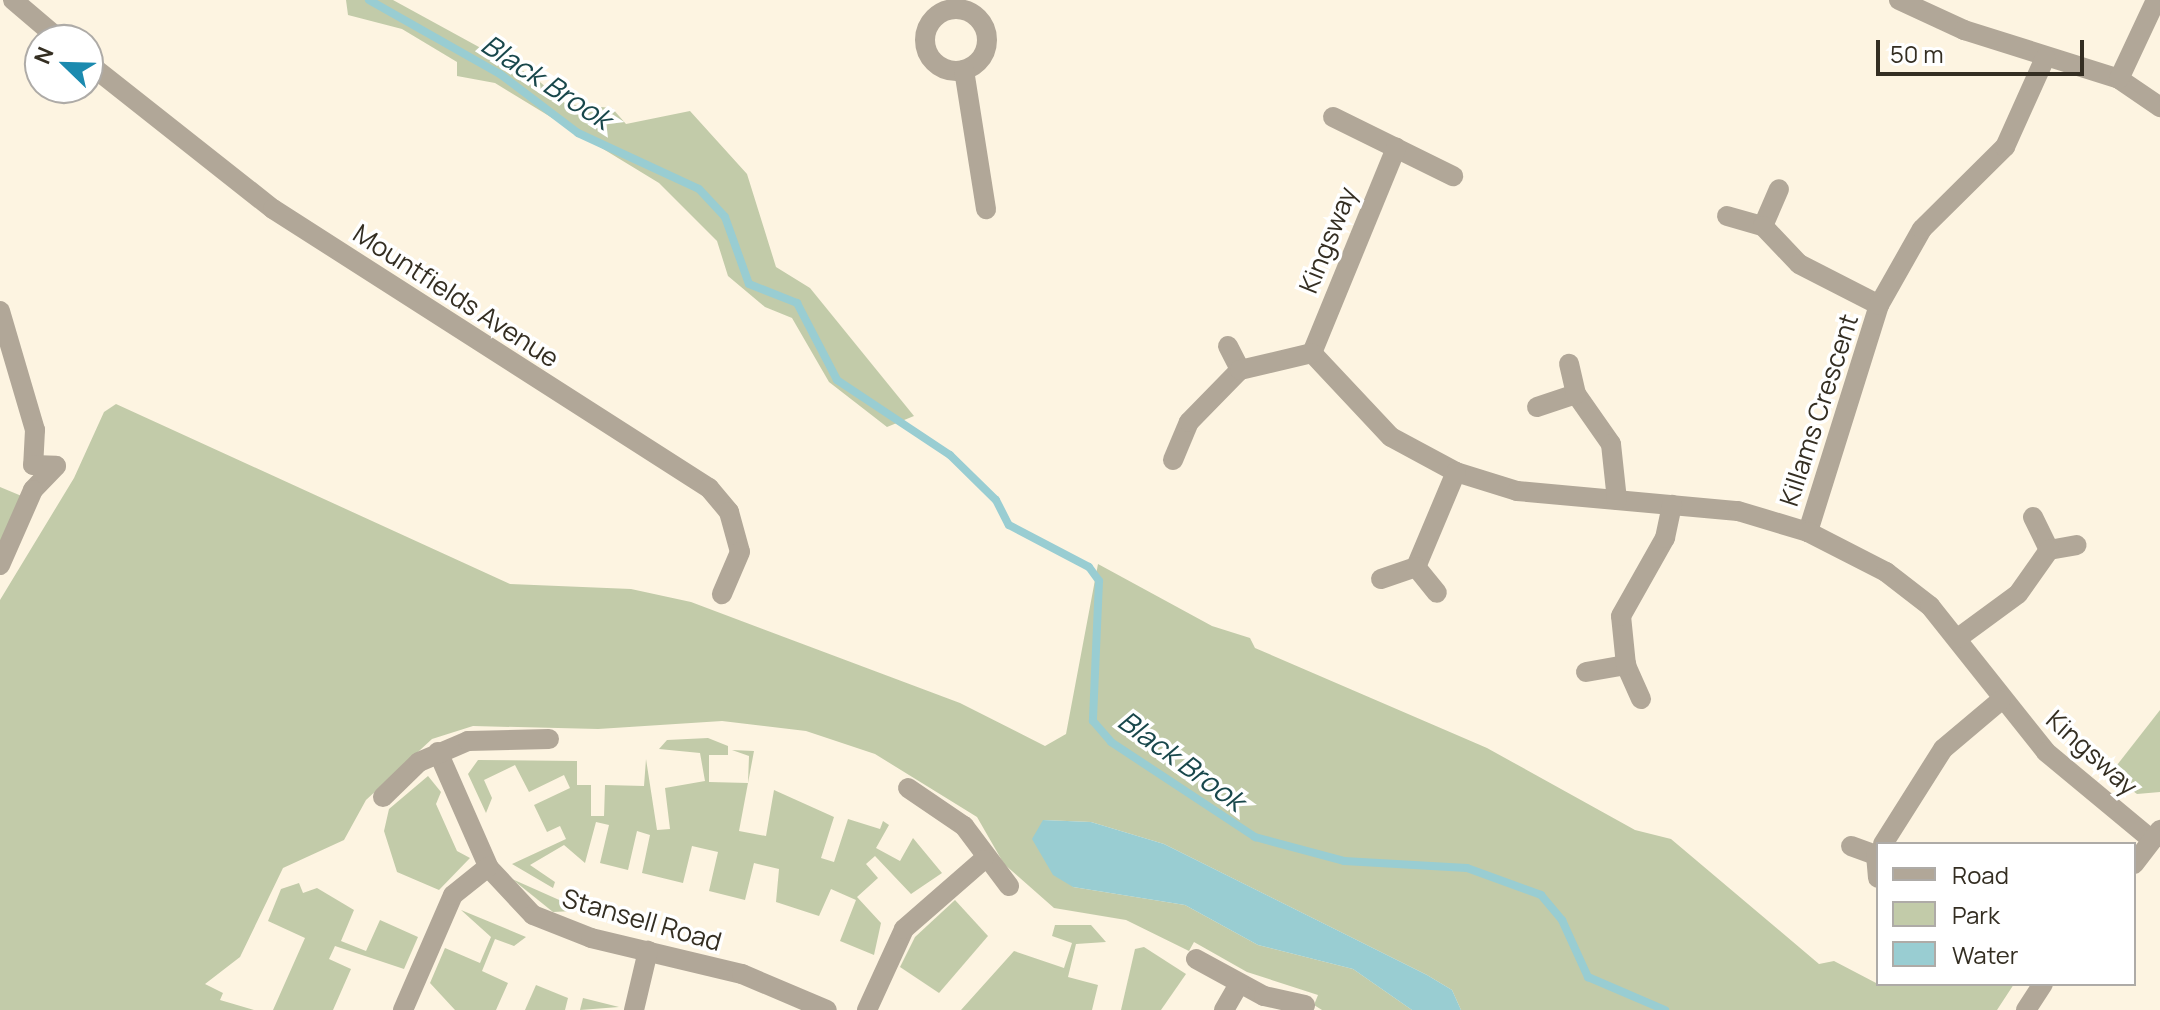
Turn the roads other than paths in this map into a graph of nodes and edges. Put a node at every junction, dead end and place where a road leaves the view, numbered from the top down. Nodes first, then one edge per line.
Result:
1 (13, 0) edge
2 (1899, 0) edge
3 (2156, 0) edge
4 (971, 6) edge
5 (41, 24) edge
6 (2045, 58) junction
7 (964, 70) junction
8 (104, 76) edge
9 (2119, 79) junction
10 (2160, 107) edge
11 (1333, 117) dead end
12 (1396, 148) junction
13 (1453, 176) dead end
14 (1779, 189) dead end
15 (986, 209) dead end
16 (1727, 216) dead end
17 (1763, 226) junction
18 (1879, 305) junction
19 (0, 311) edge
20 (1228, 346) dead end
21 (1312, 353) junction
22 (1569, 364) dead end
23 (1240, 370) junction
24 (1576, 394) junction
25 (1537, 407) dead end
26 (1173, 460) dead end
27 (1456, 472) junction
28 (1617, 500) junction
29 (1672, 505) junction
30 (2033, 517) dead end
31 (1808, 532) junction
32 (2077, 545) dead end
33 (2049, 550) junction
34 (0, 565) edge
35 (1416, 567) junction
36 (1381, 579) dead end
37 (1437, 593) dead end
38 (722, 594) dead end
39 (1958, 638) junction
40 (1626, 665) junction
41 (1586, 672) dead end
42 (1641, 699) dead end
43 (2000, 701) junction
44 (549, 739) dead end
45 (438, 752) junction
46 (908, 788) dead end
47 (383, 797) dead end
48 (2156, 835) edge
49 (1884, 842) edge
50 (1851, 846) dead end
51 (1876, 850) edge
52 (983, 860) junction
53 (2136, 861) edge
54 (488, 867) junction
55 (1009, 886) dead end
56 (648, 951) junction
57 (1196, 959) dead end
58 (1239, 984) junction
59 (2042, 986) edge
60 (1305, 1005) dead end
61 (403, 1010) edge
62 (634, 1010) edge
63 (827, 1010) edge
64 (867, 1010) edge
65 (1224, 1010) edge
66 (2026, 1010) edge

1 - 5 street
2 - 6 street
3 - 9 street
4 - 7 street
4 - 7 street
6 - 9 street
6 - 18 street, Killams Crescent
7 - 15 street
8 - 38 street, Mountfields Avenue
9 - 10 street
11 - 12 street
12 - 13 street
12 - 21 street, Kingsway
14 - 17 street
16 - 17 street
17 - 18 street, Killams Crescent
18 - 31 street, Killams Crescent
19 - 34 street
20 - 23 street
21 - 23 street
21 - 27 street, Kingsway
22 - 24 street
23 - 26 street
24 - 25 street
24 - 28 street
27 - 28 street, Kingsway
27 - 35 street
28 - 29 street, Kingsway
29 - 31 street, Kingsway
29 - 40 street
30 - 33 street
31 - 39 street, Kingsway
32 - 33 street
33 - 39 street
35 - 36 street
35 - 37 street
39 - 43 street, Kingsway
40 - 41 street
40 - 42 street
43 - 48 street, Kingsway
43 - 49 street
44 - 45 street
45 - 47 street
45 - 54 street, Stansell Road
46 - 52 street
48 - 53 street
50 - 51 street
52 - 55 street
52 - 64 street
54 - 56 street, Stansell Road
54 - 61 street
56 - 62 street
56 - 63 street, Stansell Road
57 - 58 street
58 - 60 street
58 - 65 street
59 - 66 street

